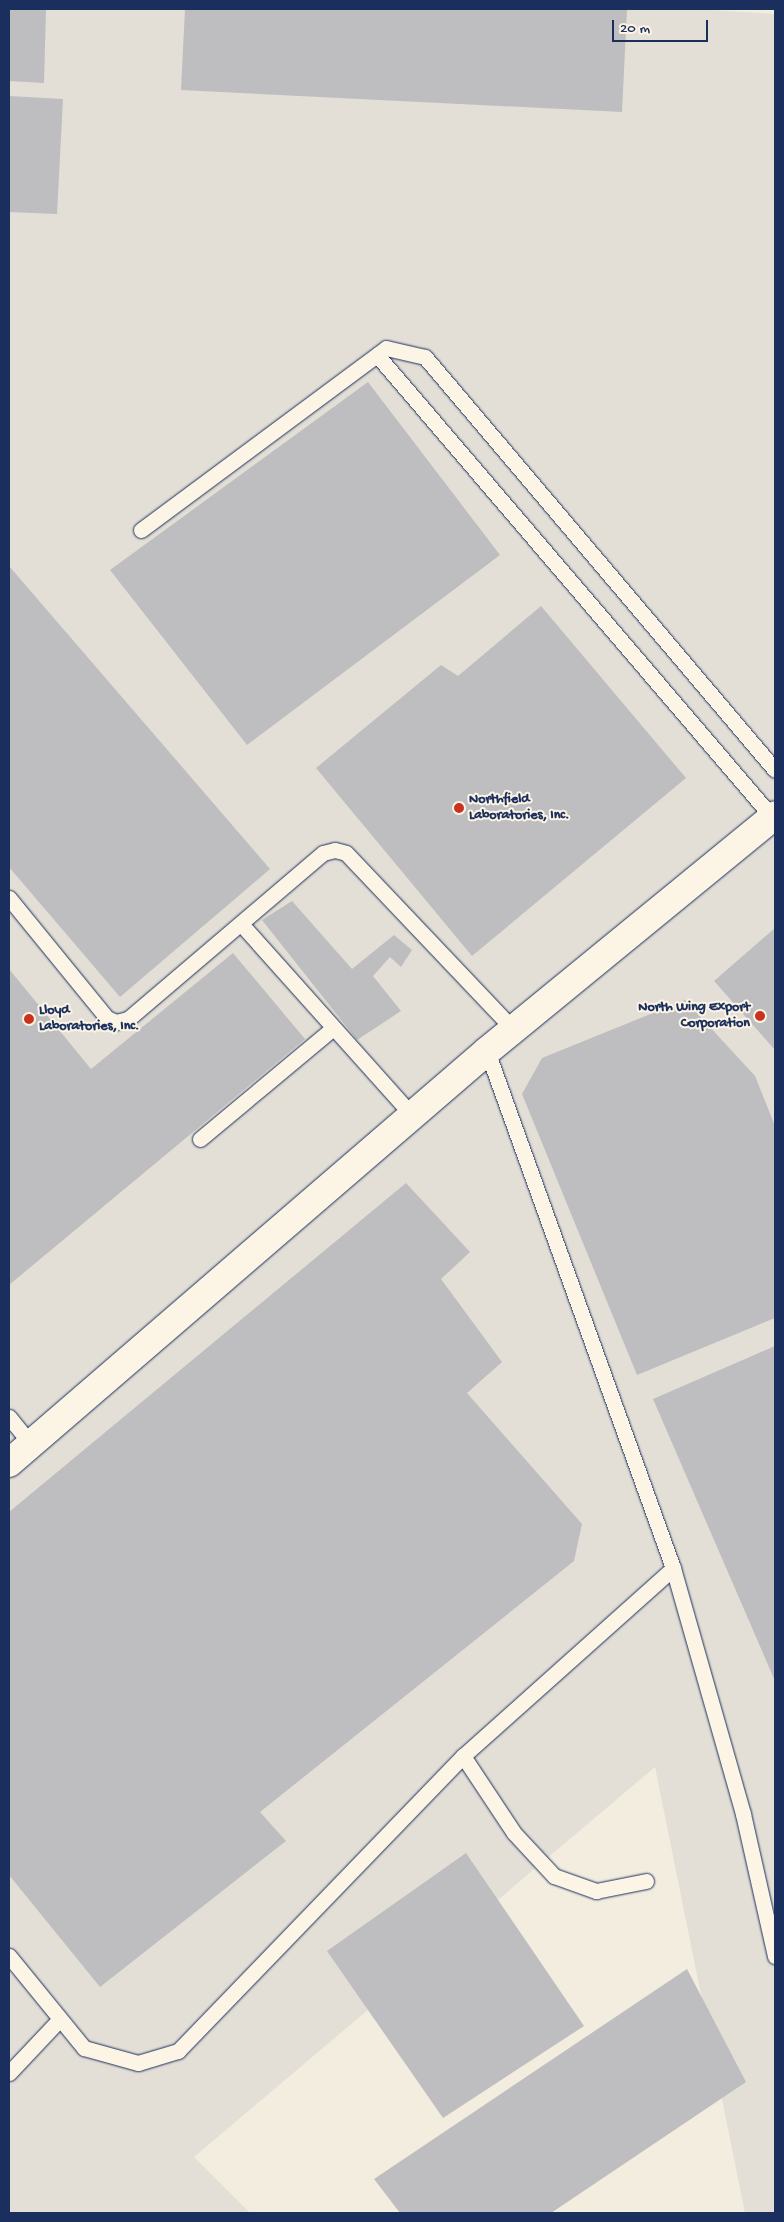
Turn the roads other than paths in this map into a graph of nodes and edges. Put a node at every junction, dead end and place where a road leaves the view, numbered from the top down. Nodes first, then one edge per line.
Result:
1 (377, 355) junction
2 (142, 530) dead end
3 (775, 770) edge
4 (774, 816) edge
5 (9, 898) edge
6 (242, 925) junction
7 (333, 1028) junction
8 (514, 1030) junction
9 (487, 1051) junction
10 (412, 1116) junction
11 (200, 1139) dead end
12 (9, 1416) edge
13 (32, 1445) junction
14 (9, 1462) edge
15 (673, 1568) junction
16 (463, 1756) junction
17 (646, 1881) dead end
18 (9, 1956) edge
19 (775, 1956) edge
20 (58, 2021) junction
21 (9, 2073) edge

1 - 2 lane
1 - 3 lane
1 - 4 lane
4 - 8 street
5 - 6 lane
6 - 7 lane
6 - 8 lane
7 - 10 lane
7 - 11 lane
8 - 9 street
9 - 10 street
9 - 15 lane
10 - 13 street
12 - 13 lane
13 - 14 street
15 - 16 lane
15 - 19 lane
16 - 17 lane
16 - 20 lane
18 - 20 lane
20 - 21 lane

